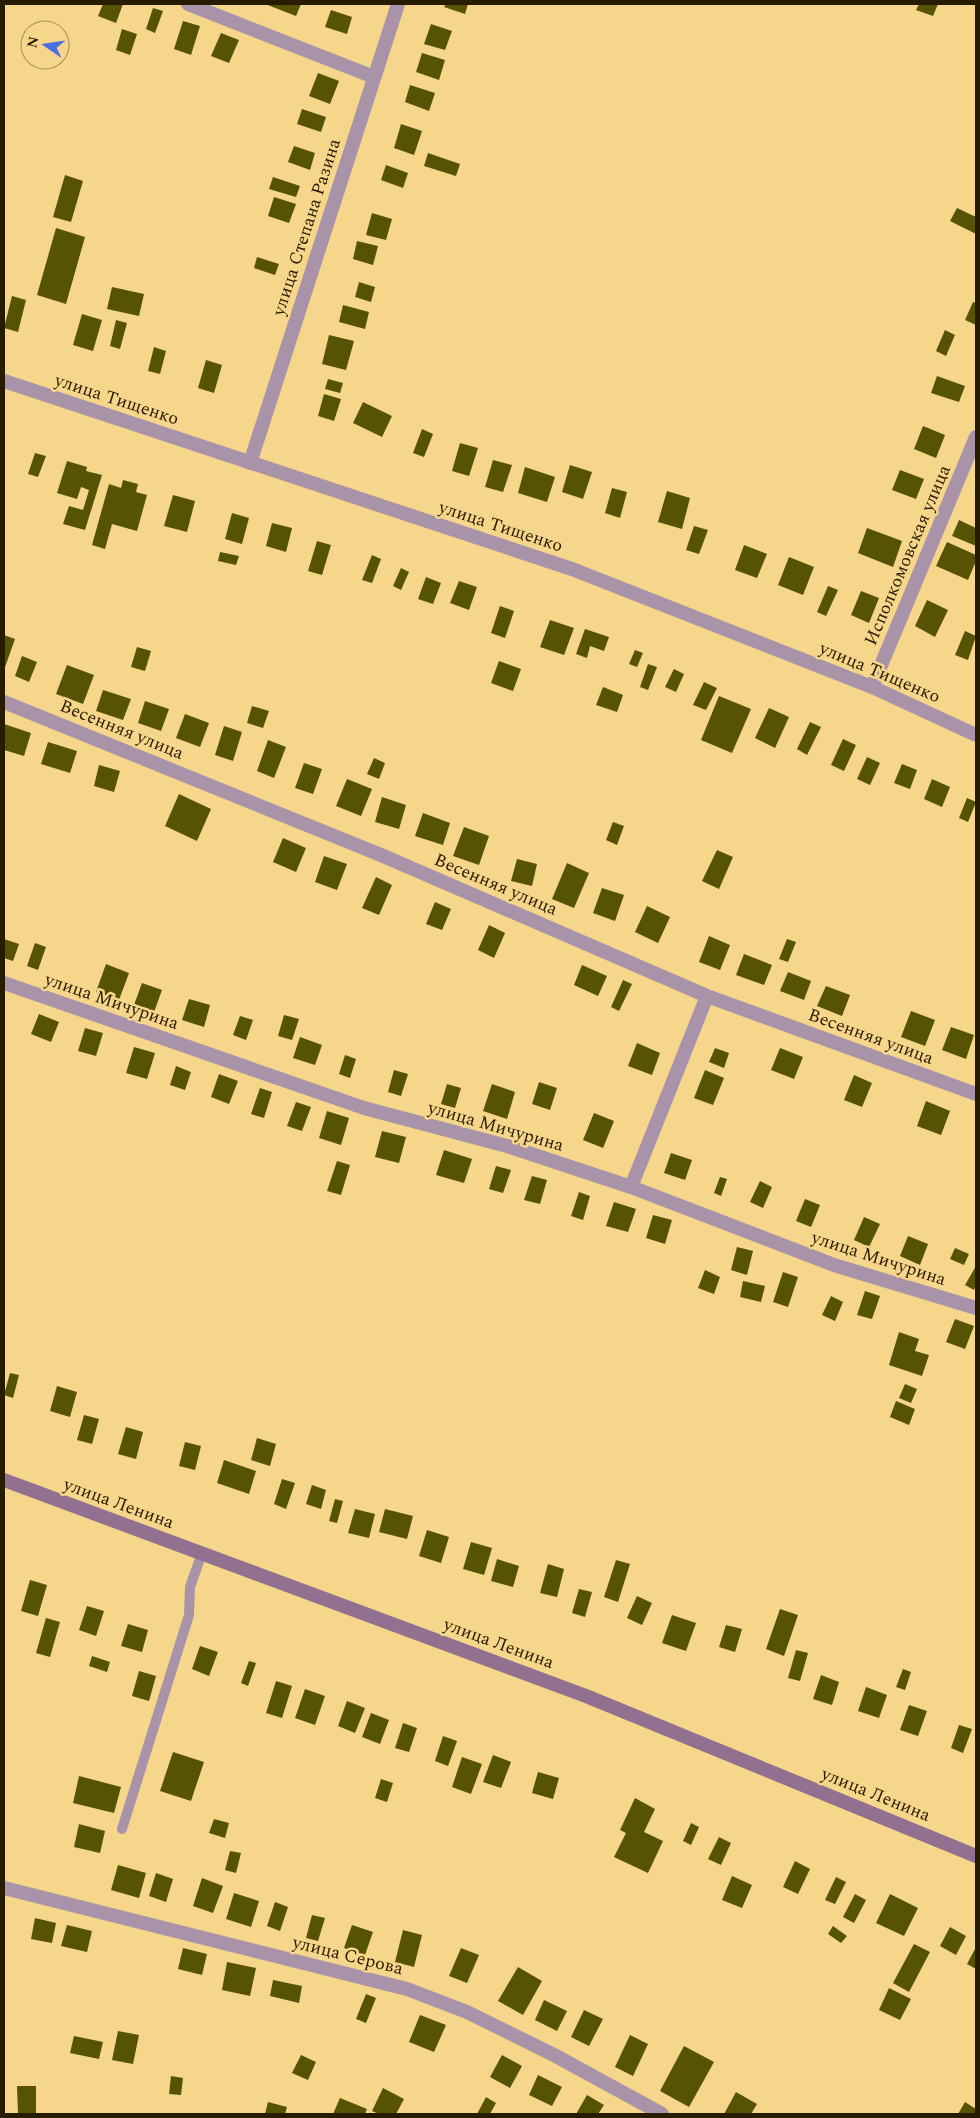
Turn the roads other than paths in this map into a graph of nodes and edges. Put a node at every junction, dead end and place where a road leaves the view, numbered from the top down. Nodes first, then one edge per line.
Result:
1 (188, 4) edge
2 (398, 4) edge
3 (374, 77) junction
4 (4, 381) edge
5 (976, 437) edge
6 (250, 463) junction
7 (872, 687) junction
8 (4, 702) edge
9 (976, 735) edge
10 (4, 983) edge
11 (707, 996) junction
12 (976, 1094) edge
13 (631, 1187) junction
14 (976, 1308) edge
15 (4, 1480) edge
16 (202, 1552) junction
17 (122, 1829) dead end
18 (976, 1856) edge
19 (4, 1888) edge
20 (662, 2114) edge

1 - 3 street
2 - 3 street, улица Степана Разина
3 - 6 street, улица Степана Разина
4 - 6 street, улица Тищенко
5 - 7 street, Исполкомовская улица
6 - 7 street, улица Тищенко
7 - 9 street, улица Тищенко
8 - 11 street, Весенняя улица
10 - 13 street, улица Мичурина
11 - 12 street, Весенняя улица
11 - 13 street
13 - 14 street, улица Мичурина
15 - 16 main road, улица Ленина
16 - 17 lane
16 - 18 main road, улица Ленина
19 - 20 street, улица Серова

